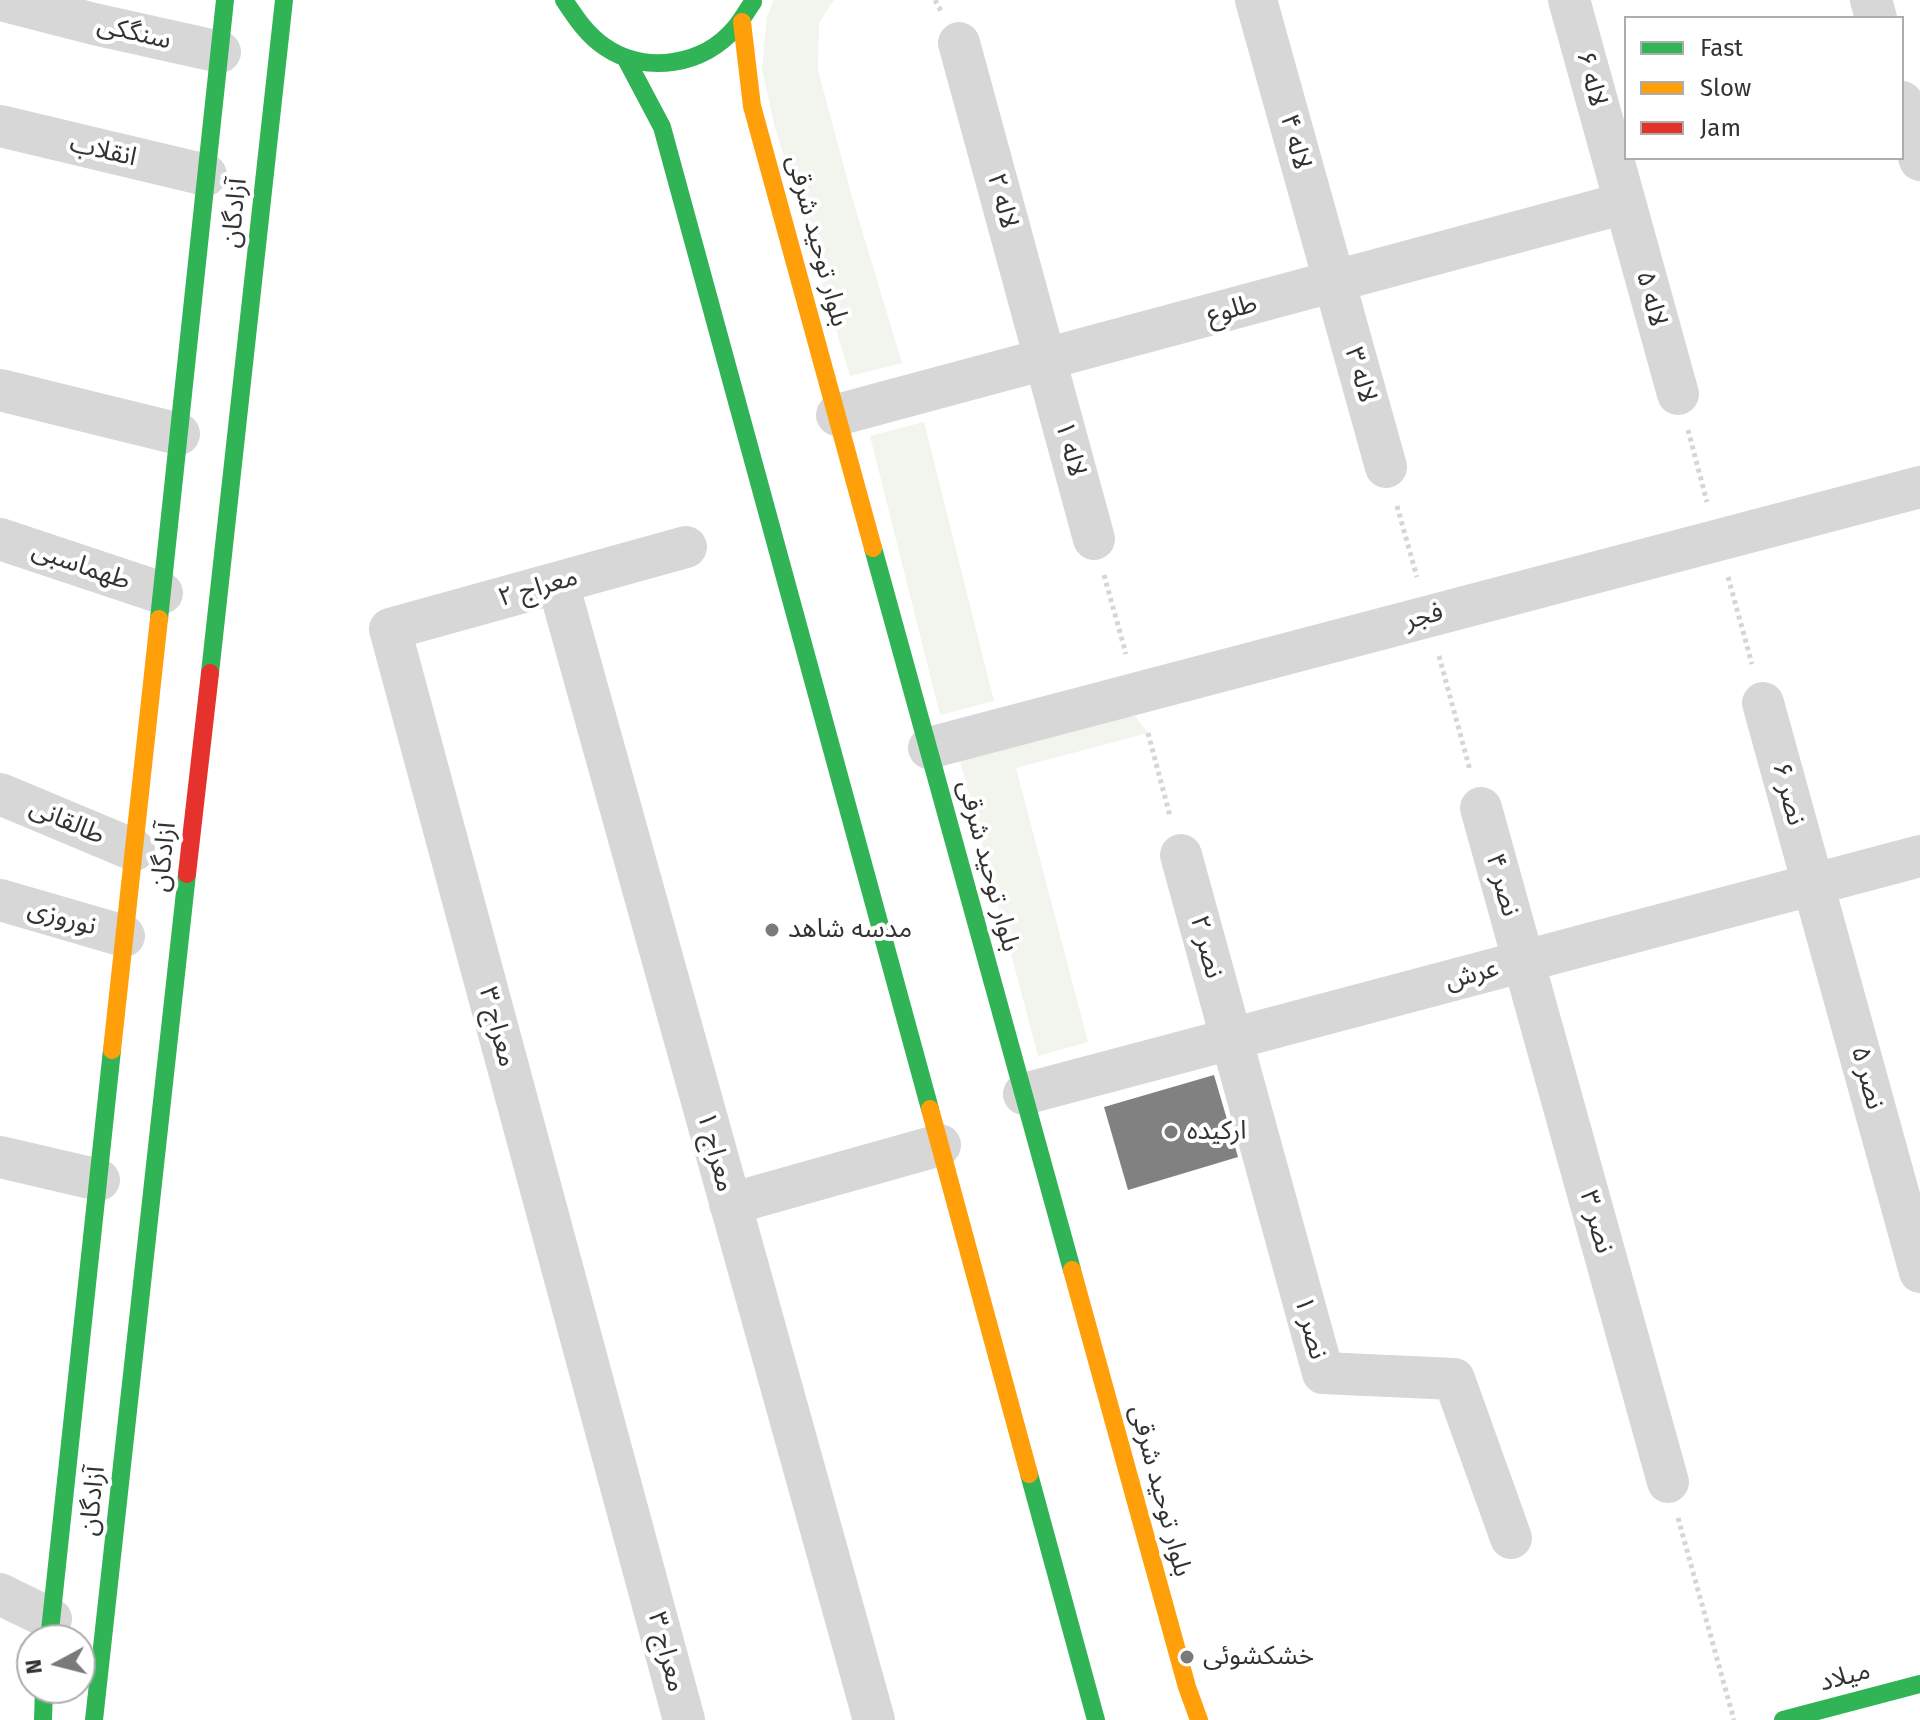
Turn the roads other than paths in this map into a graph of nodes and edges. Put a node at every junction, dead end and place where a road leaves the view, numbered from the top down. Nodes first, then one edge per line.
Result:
1 (1, 0) edge
2 (225, 0) edge
3 (284, 0) edge
4 (564, 0) edge
5 (754, 0) edge
6 (1256, 0) edge
7 (1569, 0) edge
8 (742, 22) junction
9 (959, 43) dead end
10 (220, 52) junction
11 (626, 59) junction
12 (1904, 108) edge
13 (0, 126) edge
14 (1920, 160) edge
15 (206, 175) junction
16 (1625, 203) junction
17 (1333, 283) junction
18 (1045, 359) junction
19 (0, 390) edge
20 (1678, 394) dead end
21 (837, 415) junction
22 (179, 434) junction
23 (1386, 467) dead end
24 (1920, 487) edge
25 (0, 539) edge
26 (1094, 539) dead end
27 (558, 583) junction
28 (162, 593) junction
29 (390, 629) junction
30 (1763, 703) dead end
31 (929, 748) junction
32 (0, 794) edge
33 (1481, 808) dead end
34 (134, 850) junction
35 (1181, 855) dead end
36 (1920, 856) edge
37 (1813, 885) junction
38 (0, 900) edge
39 (124, 936) junction
40 (1524, 961) junction
41 (1231, 1039) junction
42 (1024, 1094) junction
43 (940, 1145) junction
44 (0, 1157) edge
45 (99, 1180) junction
46 (730, 1204) junction
47 (1920, 1272) edge
48 (1668, 1482) road end
49 (1511, 1538) dead end
50 (0, 1594) edge
51 (42, 1624) edge
52 (51, 1624) edge
53 (1920, 1684) edge
54 (94, 1720) edge
55 (684, 1720) edge
56 (874, 1720) edge
57 (1096, 1720) edge
58 (1199, 1720) edge
59 (1783, 1720) edge

1 - 10 street, سنگکی
2 - 10 street, آزادگان
3 - 54 street, آزادگان
4 - 11 street
5 - 8 street
6 - 17 street, لاله ۴
7 - 16 street, لاله ۶
8 - 11 street
8 - 21 street, بلوار توحید شرقی
9 - 18 street, لاله ۲
10 - 15 street, آزادگان
11 - 43 street
12 - 14 street
13 - 15 street, انقلاب
15 - 22 street, آزادگان
16 - 17 street, طلوع
16 - 20 street, لاله ۵
17 - 18 street, طلوع
17 - 23 street, لاله ۳
18 - 21 street, طلوع
18 - 26 street, لاله ۱
19 - 22 street
21 - 31 street, بلوار توحید شرقی
22 - 28 street, آزادگان
24 - 31 street, فجر
25 - 28 street, طهماسبی
27 - 29 street
27 - 29 street, معراج ۲
27 - 46 street, معراج ۱
28 - 34 street, آزادگان
29 - 55 street, معراج ۳
30 - 37 street, نصر ۶
31 - 42 street, بلوار توحید شرقی
32 - 34 street, طالقانی
33 - 40 street, نصر ۴
34 - 39 street, آزادگان
35 - 41 street, نصر ۲
36 - 37 street, عرش
37 - 40 street, عرش
37 - 47 street, نصر ۵
38 - 39 street, نوروزی
39 - 45 street, آزادگان
40 - 41 street, عرش
40 - 48 street, نصر ۳
41 - 42 street, عرش
41 - 49 street, نصر ۱
42 - 58 street, بلوار توحید شرقی
43 - 46 street
43 - 57 street
44 - 45 street
45 - 52 street, آزادگان
46 - 56 street, معراج ۱
50 - 51 street
53 - 59 street, میلاد

